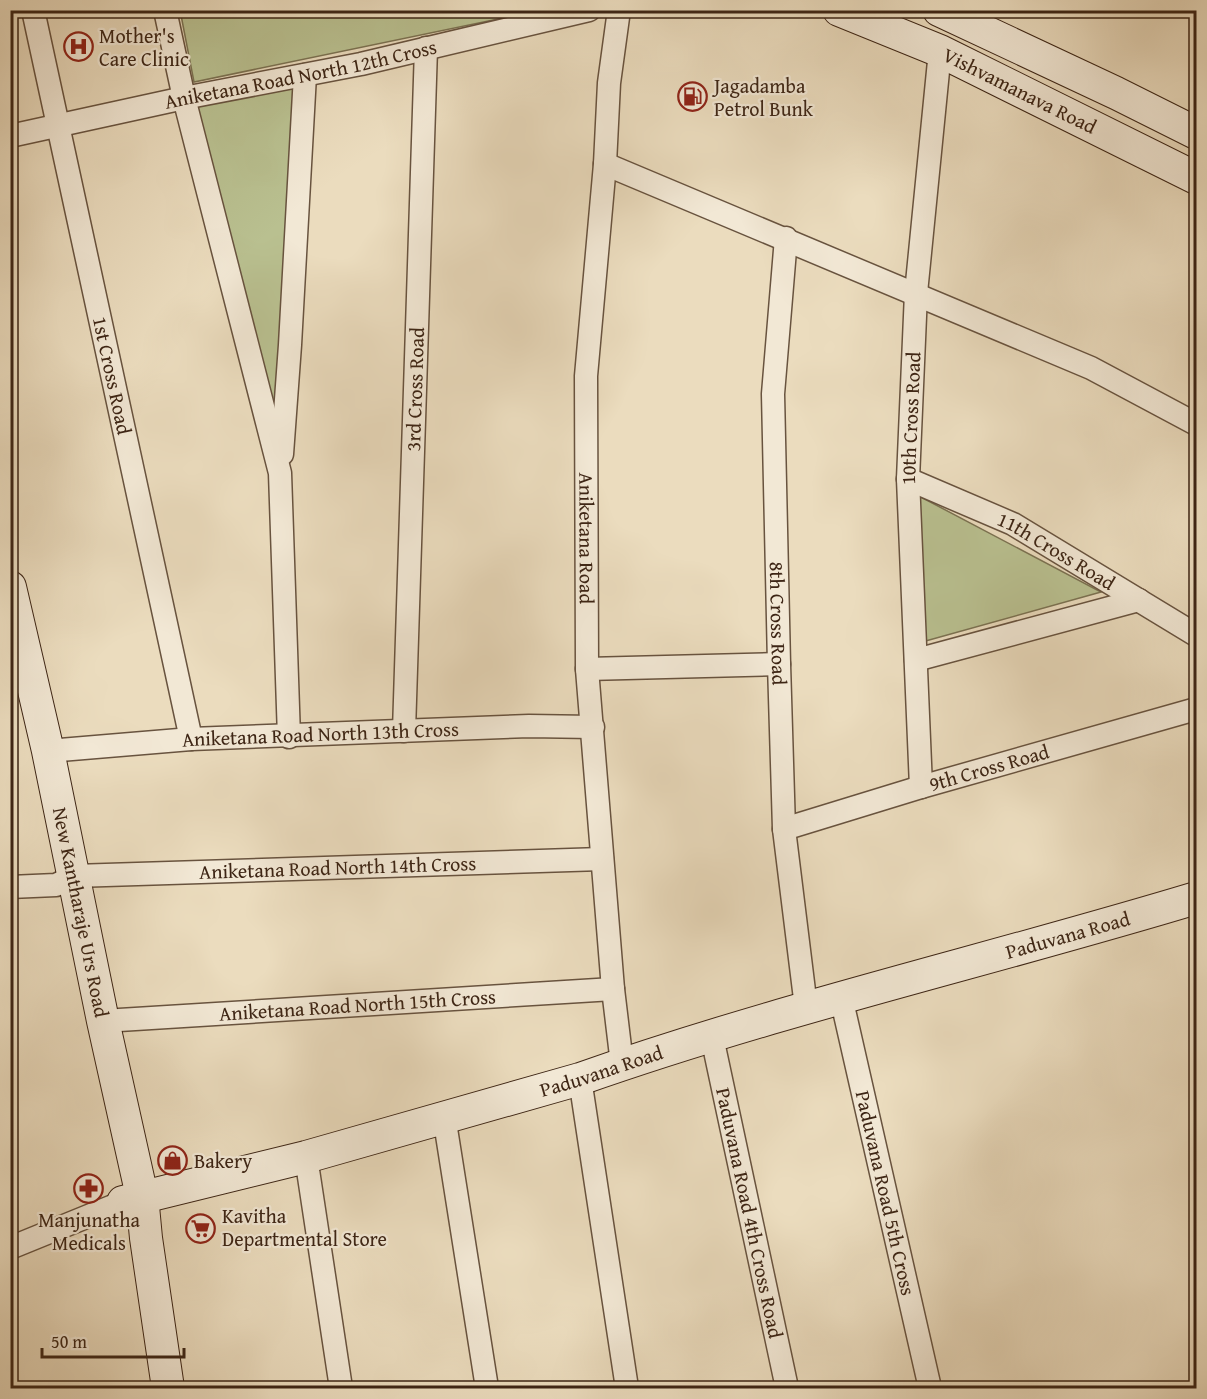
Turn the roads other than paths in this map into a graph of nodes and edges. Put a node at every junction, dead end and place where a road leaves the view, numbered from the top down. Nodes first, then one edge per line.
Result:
1 (33, 10) edge
2 (165, 10) edge
3 (589, 10) edge
4 (619, 10) edge
5 (839, 10) edge
6 (939, 10) edge
7 (426, 48) junction
8 (940, 51) junction
9 (305, 75) junction
10 (184, 98) junction
11 (57, 125) junction
12 (1197, 133) edge
13 (10, 136) edge
14 (605, 164) junction
15 (1197, 178) edge
16 (786, 238) junction
17 (916, 293) junction
18 (1197, 424) edge
19 (280, 473) junction
20 (908, 479) junction
21 (10, 587) edge
22 (1139, 600) junction
23 (1197, 635) edge
24 (916, 660) junction
25 (779, 664) junction
26 (587, 669) junction
27 (10, 679) edge
28 (1197, 709) edge
29 (593, 727) junction
30 (404, 731) junction
31 (289, 737) junction
32 (191, 739) junction
33 (48, 751) junction
34 (921, 786) junction
35 (783, 829) junction
36 (602, 859) junction
37 (65, 880) junction
38 (10, 887) edge
39 (1197, 898) edge
40 (613, 989) junction
41 (841, 997) junction
42 (806, 1007) junction
43 (103, 1021) junction
44 (712, 1036) junction
45 (622, 1064) junction
46 (580, 1079) junction
47 (444, 1116) junction
48 (306, 1157) junction
49 (132, 1199) junction
50 (10, 1248) edge
51 (168, 1389) edge
52 (341, 1389) edge
53 (487, 1389) edge
54 (627, 1389) edge
55 (787, 1389) edge
56 (930, 1389) edge

1 - 11 street, 1st Cross Road
2 - 10 street
3 - 7 street, Aniketana Road North 12th Cross
4 - 14 street, Aniketana Road
5 - 8 main road, Vishvamanava Road
6 - 12 main road, Vishvamanava Road
7 - 9 street, Aniketana Road North 12th Cross
7 - 30 street, 3rd Cross Road
8 - 15 main road, Vishvamanava Road
8 - 17 street, 10th Cross Road
9 - 10 street, Aniketana Road North 12th Cross
9 - 19 street
10 - 11 street, Aniketana Road North 12th Cross
10 - 19 street
11 - 13 street, Aniketana Road North 12th Cross
11 - 32 street, 1st Cross Road
14 - 16 street
14 - 26 street, Aniketana Road
16 - 17 street
16 - 25 street, 8th Cross Road
17 - 18 street
17 - 20 street, 10th Cross Road
19 - 31 street
20 - 22 street, 11th Cross Road
20 - 24 street, 10th Cross Road
21 - 33 main road, New Kantharaje Urs Road
22 - 23 street, 11th Cross Road
22 - 24 street
24 - 34 street, 10th Cross Road
25 - 26 street
25 - 35 street, 8th Cross Road
26 - 29 street, Aniketana Road
27 - 37 main road, New Kantharaje Urs Road
28 - 34 street, 9th Cross Road
29 - 30 street, Aniketana Road North 13th Cross
29 - 36 street, Aniketana Road
30 - 31 street, Aniketana Road North 13th Cross
31 - 32 street, Aniketana Road North 13th Cross
32 - 33 street, Aniketana Road North 13th Cross
33 - 37 main road, New Kantharaje Urs Road
34 - 35 street, 9th Cross Road
35 - 42 street, 8th Cross Road
36 - 37 street, Aniketana Road North 14th Cross
36 - 40 street, Aniketana Road
37 - 38 street, Aniketana Road North 14th Cross
37 - 43 main road, New Kantharaje Urs Road
37 - 49 main road, New Kantharaje Urs Road
39 - 41 main road, Paduvana Road
40 - 43 street, Aniketana Road North 15th Cross
40 - 45 street, Aniketana Road
41 - 42 main road, Paduvana Road
41 - 56 street, Paduvana Road 5th Cross
42 - 44 main road, Paduvana Road
43 - 49 main road, New Kantharaje Urs Road
44 - 45 main road, Paduvana Road
44 - 55 street, Paduvana Road 4th Cross Road
45 - 46 main road, Paduvana Road
46 - 47 main road, Paduvana Road
46 - 54 street
47 - 48 main road, Paduvana Road
47 - 53 street
48 - 49 main road, Paduvana Road
48 - 52 street
49 - 50 street, Paduvana Road
49 - 51 main road, New Kantharaje Urs Road

